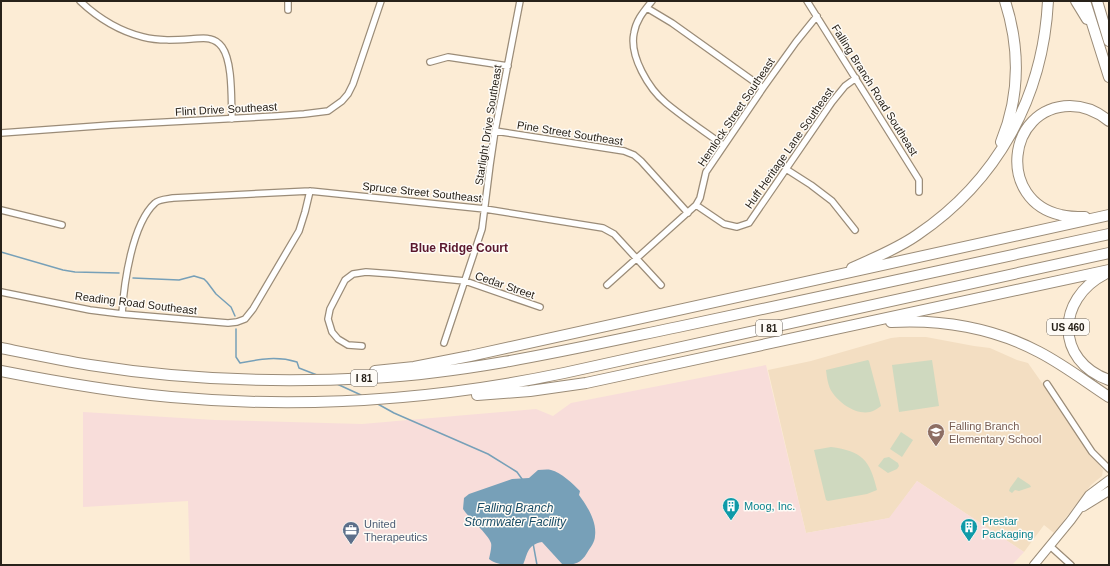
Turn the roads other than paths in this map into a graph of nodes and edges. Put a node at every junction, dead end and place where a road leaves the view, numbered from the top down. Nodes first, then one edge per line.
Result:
1 (80, 1) edge
2 (288, 1) edge
3 (381, 1) edge
4 (520, 1) edge
5 (652, 1) edge
6 (807, 1) edge
7 (1005, 1) edge
8 (1048, 1) edge
9 (1076, 1) edge
10 (1085, 1) edge
11 (1097, 1) edge
12 (647, 8) junction
13 (288, 10) dead end
14 (817, 16) junction
15 (1096, 37) junction
16 (1109, 41) edge
17 (430, 62) dead end
18 (508, 66) junction
19 (1109, 77) edge
20 (856, 78) junction
21 (763, 88) junction
22 (232, 119) junction
23 (1109, 121) edge
24 (495, 131) junction
25 (1, 133) edge
26 (723, 145) junction
27 (989, 167) junction
28 (786, 169) junction
29 (310, 191) junction
30 (919, 192) dead end
31 (696, 205) junction
32 (485, 209) junction
33 (1, 210) edge
34 (688, 213) junction
35 (1105, 216) edge
36 (62, 225) dead end
37 (855, 230) dead end
38 (1109, 234) edge
39 (1109, 253) edge
40 (637, 259) junction
41 (1109, 271) edge
42 (836, 276) junction
43 (465, 282) junction
44 (607, 284) dead end
45 (661, 285) dead end
46 (1, 292) edge
47 (540, 307) dead end
48 (122, 314) junction
49 (859, 324) junction
50 (444, 343) dead end
51 (362, 346) dead end
52 (1, 348) edge
53 (1, 371) edge
54 (209, 378) junction
55 (1109, 380) edge
56 (1047, 384) dead end
57 (427, 396) junction
58 (1109, 397) edge
59 (1109, 470) edge
60 (1109, 480) edge
61 (1109, 491) edge
62 (1079, 510) junction
63 (1050, 546) junction
64 (1034, 565) edge
65 (1071, 565) edge

1 - 22 street
2 - 13 street
3 - 22 street, Flint Drive Southeast
4 - 18 street, Starlight Drive Southeast
5 - 12 street
6 - 14 street, Falling Branch Road Southeast
7 - 27 highway
8 - 27 highway
9 - 15 highway
10 - 15 highway
11 - 16 highway
12 - 21 street
12 - 26 street
14 - 20 street, Falling Branch Road Southeast
14 - 21 street, Hemlock Street Southeast
15 - 19 highway
17 - 18 street
18 - 24 street, Starlight Drive Southeast
20 - 28 street, Huff Heritage Lane Southeast
20 - 30 street, Falling Branch Road Southeast
21 - 26 street, Hemlock Street Southeast
22 - 25 street, Flint Drive Southeast
23 - 35 highway
24 - 32 street, Starlight Drive Southeast
24 - 34 street, Pine Street Southeast
26 - 31 street, Hemlock Street Southeast
27 - 42 highway
28 - 31 street, Huff Heritage Lane Southeast
28 - 37 street
29 - 32 street, Spruce Street Southeast
29 - 48 street, Reading Road Southeast
29 - 48 street, Spruce Street Southeast
31 - 34 street, Hemlock Street Southeast
32 - 40 street, Spruce Street Southeast
32 - 43 street, Starlight Drive Southeast
33 - 36 street
34 - 40 street, Hemlock Street Southeast
35 - 42 highway
38 - 54 highway, I 81
39 - 57 highway, I 81
40 - 44 street, Hemlock Street Southeast
40 - 45 street, Spruce Street Southeast
41 - 49 highway
41 - 55 highway, US 460
42 - 54 highway
43 - 47 street, Cedar Street
43 - 50 street, Starlight Drive Southeast
43 - 51 street, Cedar Street
46 - 48 street, Reading Road Southeast
49 - 57 highway
49 - 58 highway
52 - 54 highway, I 81
53 - 57 highway, I 81
56 - 59 street
60 - 62 street
61 - 62 street
62 - 63 street
63 - 64 street
63 - 65 street

